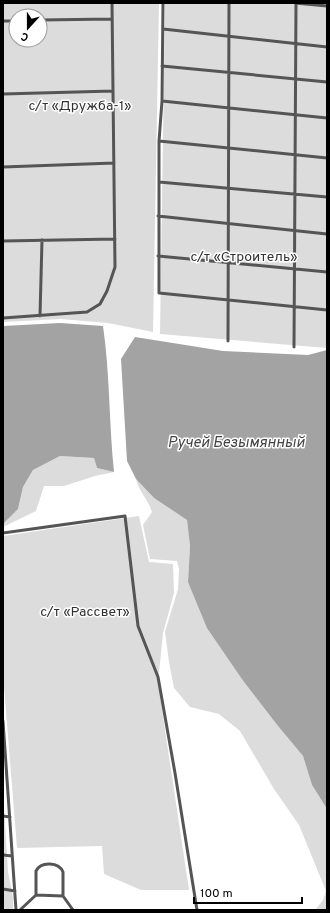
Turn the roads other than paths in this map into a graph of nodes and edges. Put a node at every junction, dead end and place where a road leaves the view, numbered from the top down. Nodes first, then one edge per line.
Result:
1 (112, 3) edge
2 (163, 3) edge
3 (229, 3) edge
4 (295, 3) edge
5 (327, 6) edge
6 (112, 19) junction
7 (48, 20) edge
8 (163, 30) junction
9 (228, 36) junction
10 (296, 44) junction
11 (327, 47) edge
12 (162, 66) junction
13 (228, 72) junction
14 (295, 78) junction
15 (327, 82) edge
16 (113, 91) junction
17 (3, 94) edge
18 (162, 101) junction
19 (228, 108) junction
20 (295, 115) junction
21 (327, 118) edge
22 (159, 141) junction
23 (228, 148) junction
24 (295, 156) junction
25 (327, 158) edge
26 (114, 163) junction
27 (3, 167) edge
28 (159, 182) junction
29 (228, 187) junction
30 (295, 194) junction
31 (327, 197) edge
32 (158, 216) junction
33 (228, 223) junction
34 (295, 230) junction
35 (327, 234) edge
36 (114, 239) junction
37 (42, 240) junction
38 (3, 242) edge
39 (158, 256) junction
40 (227, 262) junction
41 (295, 268) junction
42 (327, 272) edge
43 (227, 300) junction
44 (294, 307) junction
45 (327, 310) edge
46 (40, 316) junction
47 (3, 318) edge
48 (228, 342) dead end
49 (294, 347) dead end
50 (3, 533) edge
51 (3, 721) edge
52 (4, 738) edge
53 (5, 778) edge
54 (3, 816) edge
55 (10, 817) junction
56 (3, 855) edge
57 (12, 856) junction
58 (3, 889) edge
59 (16, 891) junction
60 (36, 895) junction
61 (63, 896) junction
62 (16, 910) edge
63 (20, 910) edge
64 (73, 910) edge
65 (197, 910) edge

1 - 6 lane
2 - 8 lane
3 - 9 lane
4 - 5 lane
4 - 10 lane
6 - 7 lane
6 - 16 lane
8 - 9 lane
8 - 12 lane
9 - 10 lane
9 - 13 lane
10 - 11 lane
10 - 14 lane
12 - 13 lane
12 - 18 lane
13 - 14 lane
13 - 19 lane
14 - 15 lane
14 - 20 lane
16 - 17 lane
16 - 26 lane
18 - 19 lane
18 - 22 lane
19 - 20 lane
19 - 23 lane
20 - 21 lane
20 - 24 lane
22 - 23 lane
22 - 28 lane
23 - 24 lane
23 - 29 lane
24 - 25 lane
24 - 30 lane
26 - 27 lane
26 - 36 lane
28 - 29 lane
28 - 32 lane
29 - 30 lane
29 - 33 lane
30 - 31 lane
30 - 34 lane
32 - 33 lane
32 - 39 lane
33 - 34 lane
33 - 40 lane
34 - 35 lane
34 - 41 lane
36 - 37 lane
36 - 46 lane
37 - 38 lane
37 - 46 lane
39 - 40 lane
39 - 43 lane
40 - 41 lane
40 - 43 lane
41 - 42 lane
41 - 44 lane
43 - 44 lane
43 - 48 lane
44 - 45 lane
44 - 49 lane
46 - 47 lane
50 - 65 lane
51 - 52 lane
52 - 53 lane
53 - 55 lane
54 - 55 lane
55 - 57 lane
56 - 57 lane
57 - 59 lane
58 - 59 lane
59 - 62 lane
60 - 61 lane
60 - 61 lane
60 - 63 lane
61 - 64 lane

